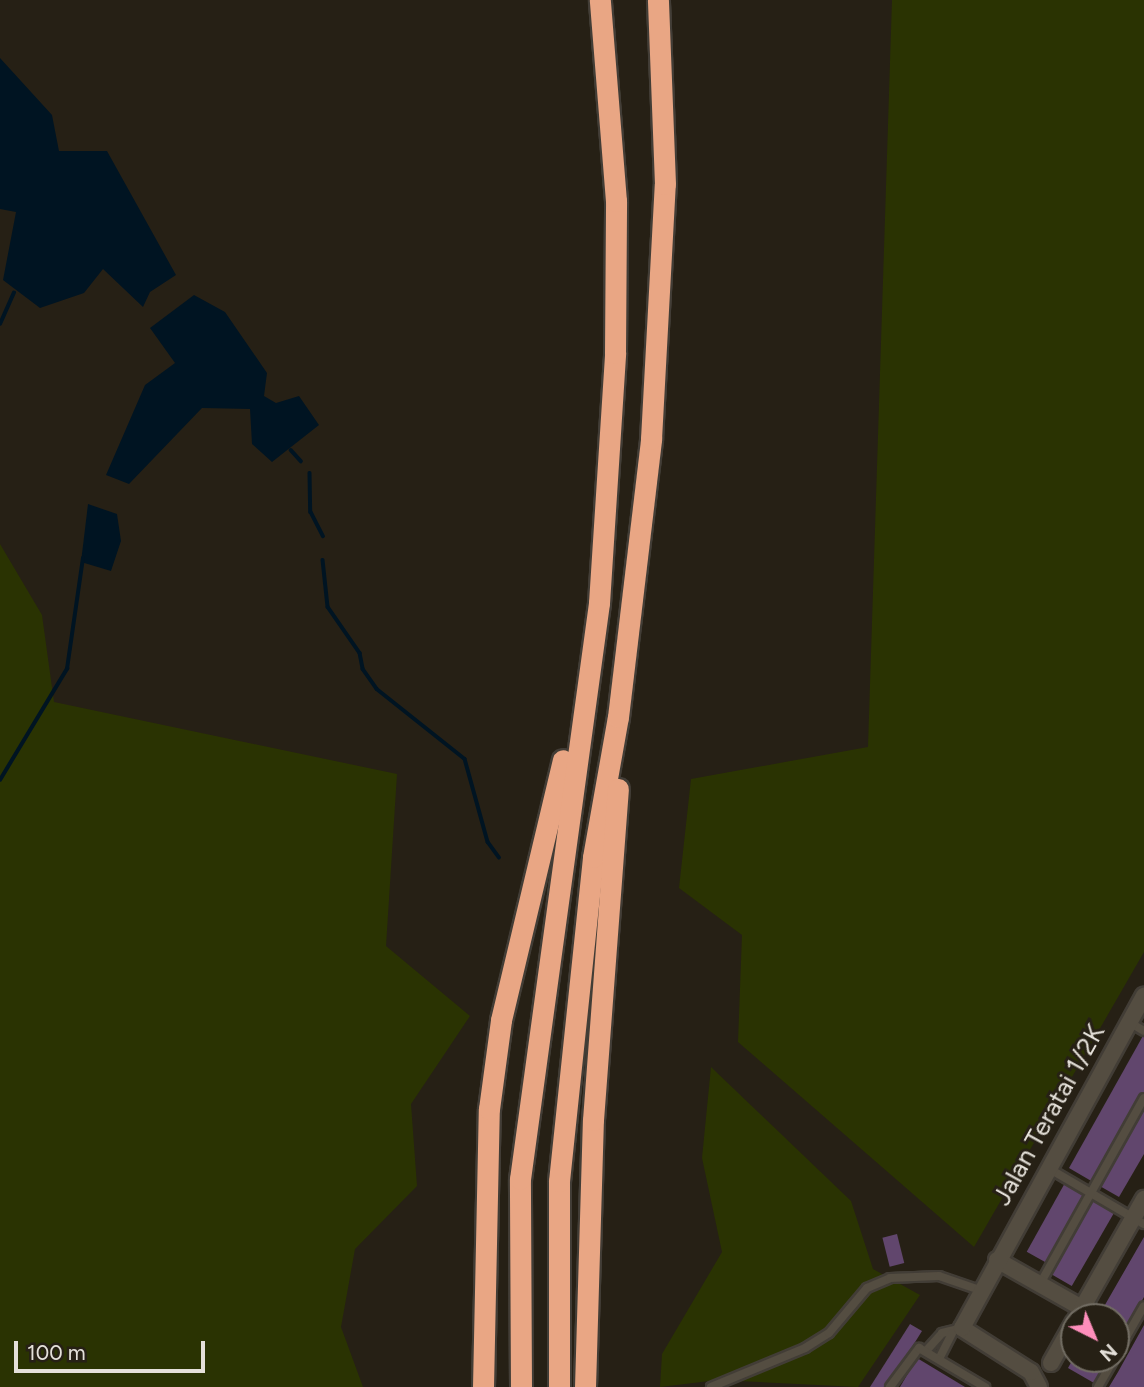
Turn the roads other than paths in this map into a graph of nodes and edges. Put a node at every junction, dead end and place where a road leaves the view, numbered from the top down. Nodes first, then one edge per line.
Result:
1 (600, 0) edge
2 (658, 0) edge
3 (670, 0) edge
4 (662, 60) junction
5 (599, 603) junction
6 (618, 717) junction
7 (1144, 995) edge
8 (1129, 1022) junction
9 (1144, 1031) edge
10 (1144, 1098) edge
11 (1048, 1168) junction
12 (1091, 1193) junction
13 (1144, 1199) edge
14 (1139, 1221) edge
15 (997, 1260) junction
16 (1040, 1284) junction
17 (979, 1290) junction
18 (1063, 1303) edge
19 (1086, 1303) edge
20 (1144, 1306) edge
21 (957, 1331) junction
22 (1130, 1331) edge
23 (1060, 1347) edge
24 (926, 1351) junction
25 (939, 1359) junction
26 (1051, 1363) dead end
27 (483, 1387) edge
28 (521, 1387) edge
29 (559, 1387) edge
30 (585, 1387) edge
31 (711, 1387) edge
32 (890, 1387) edge
33 (985, 1387) edge
34 (1038, 1387) edge

1 - 5 highway
2 - 4 highway
3 - 4 highway
4 - 6 highway
5 - 27 highway
5 - 28 highway
6 - 29 highway
6 - 30 highway
7 - 8 street, Jalan Teratai 1/2K
8 - 9 lane
8 - 11 street, Jalan Teratai 1/2K
10 - 12 lane
11 - 12 lane
11 - 15 street, Jalan Teratai 1/2K
12 - 14 lane
12 - 16 lane
13 - 14 street
14 - 19 street
15 - 16 street
15 - 17 street, Jalan Teratai 1/2K
16 - 18 street
17 - 21 street, Jalan Teratai 1/2K
17 - 31 lane
20 - 22 lane
21 - 24 lane
21 - 25 lane
21 - 34 street
23 - 26 street
24 - 25 lane
24 - 32 lane
25 - 33 lane

